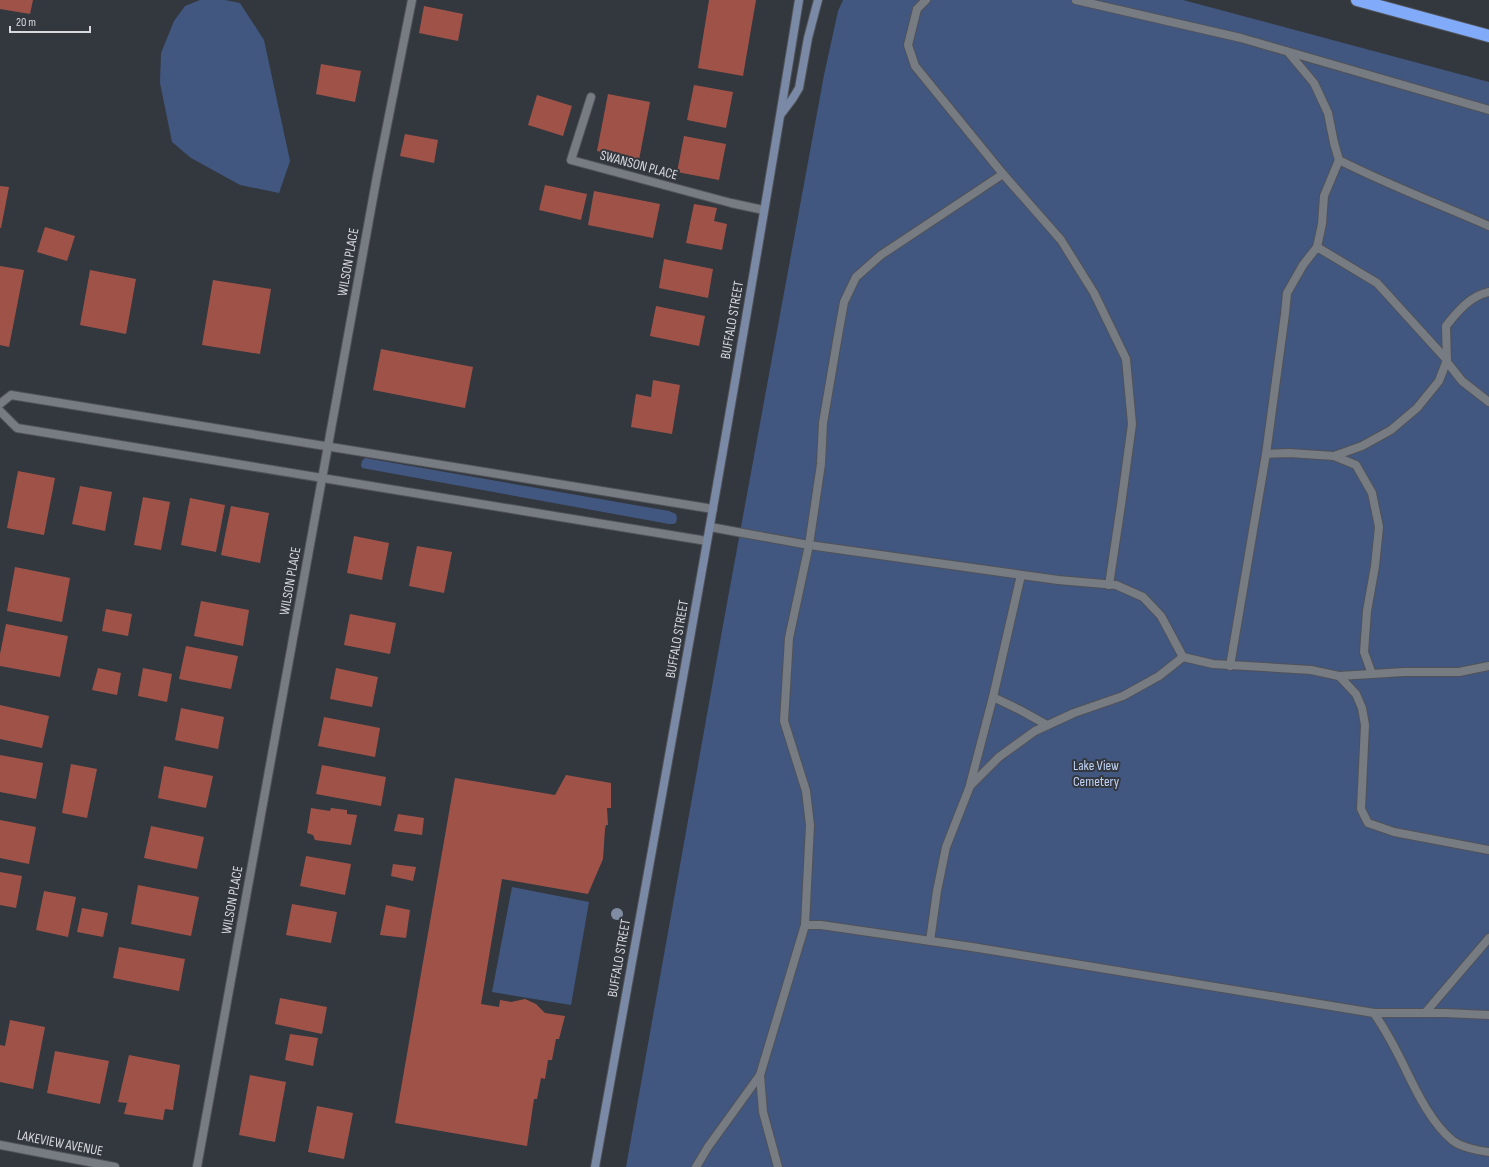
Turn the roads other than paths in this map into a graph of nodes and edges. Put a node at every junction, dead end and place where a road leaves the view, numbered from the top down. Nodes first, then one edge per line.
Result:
1 (412, 0) edge
2 (799, 0) edge
3 (818, 0) edge
4 (926, 0) edge
5 (1076, 0) edge
6 (1358, 0) edge
7 (1489, 36) edge
8 (1288, 52) junction
9 (591, 97) dead end
10 (1489, 110) edge
11 (780, 114) junction
12 (1339, 160) junction
13 (1003, 174) junction
14 (764, 210) junction
15 (1489, 226) edge
16 (1316, 247) junction
17 (1489, 292) edge
18 (1447, 360) junction
19 (1489, 402) edge
20 (0, 404) edge
21 (0, 411) edge
22 (328, 446) junction
23 (1266, 454) junction
24 (1334, 456) junction
25 (322, 478) junction
26 (713, 509) junction
27 (710, 527) junction
28 (707, 541) junction
29 (809, 545) junction
30 (1021, 575) junction
31 (1109, 585) junction
32 (1183, 657) junction
33 (1230, 666) junction
34 (1489, 666) edge
35 (1372, 674) junction
36 (1339, 676) junction
37 (993, 697) junction
38 (1047, 725) junction
39 (970, 786) junction
40 (1489, 850) edge
41 (805, 925) junction
42 (1489, 938) edge
43 (930, 941) junction
44 (1374, 1013) junction
45 (1425, 1013) junction
46 (1489, 1015) edge
47 (760, 1075) junction
48 (0, 1145) edge
49 (1489, 1152) edge
50 (115, 1167) edge
51 (197, 1167) edge
52 (595, 1167) edge
53 (696, 1167) edge
54 (778, 1167) edge

1 - 22 street, WILSON PLACE
2 - 11 street, BUFFALO STREET
3 - 11 street, BUFFALO STREET
4 - 13 street
5 - 8 street
6 - 7 highway
8 - 10 street
8 - 12 street
9 - 14 street, SWANSON PLACE
11 - 14 street, BUFFALO STREET
12 - 15 street
12 - 16 street
13 - 29 street
13 - 31 street
14 - 26 street, BUFFALO STREET
16 - 18 street
16 - 23 street
17 - 18 street
18 - 19 street
18 - 24 street
20 - 22 street
21 - 25 street
22 - 25 street, WILSON PLACE
22 - 26 street
23 - 24 street
23 - 33 street
24 - 35 street
25 - 28 street
25 - 51 street, WILSON PLACE
26 - 27 street, BUFFALO STREET
27 - 28 street, BUFFALO STREET
27 - 29 street
28 - 52 street, BUFFALO STREET
29 - 30 street
29 - 41 street
30 - 31 street
30 - 37 street
31 - 32 street
32 - 33 street
32 - 38 street
33 - 36 street
34 - 35 street
35 - 36 street
36 - 40 street
37 - 38 street
37 - 39 street
38 - 39 street
39 - 43 street
41 - 43 street
41 - 47 street
42 - 45 street
43 - 44 street
44 - 45 street
44 - 49 street
45 - 46 street
47 - 53 street
47 - 54 street
48 - 50 street, LAKEVIEW AVENUE

